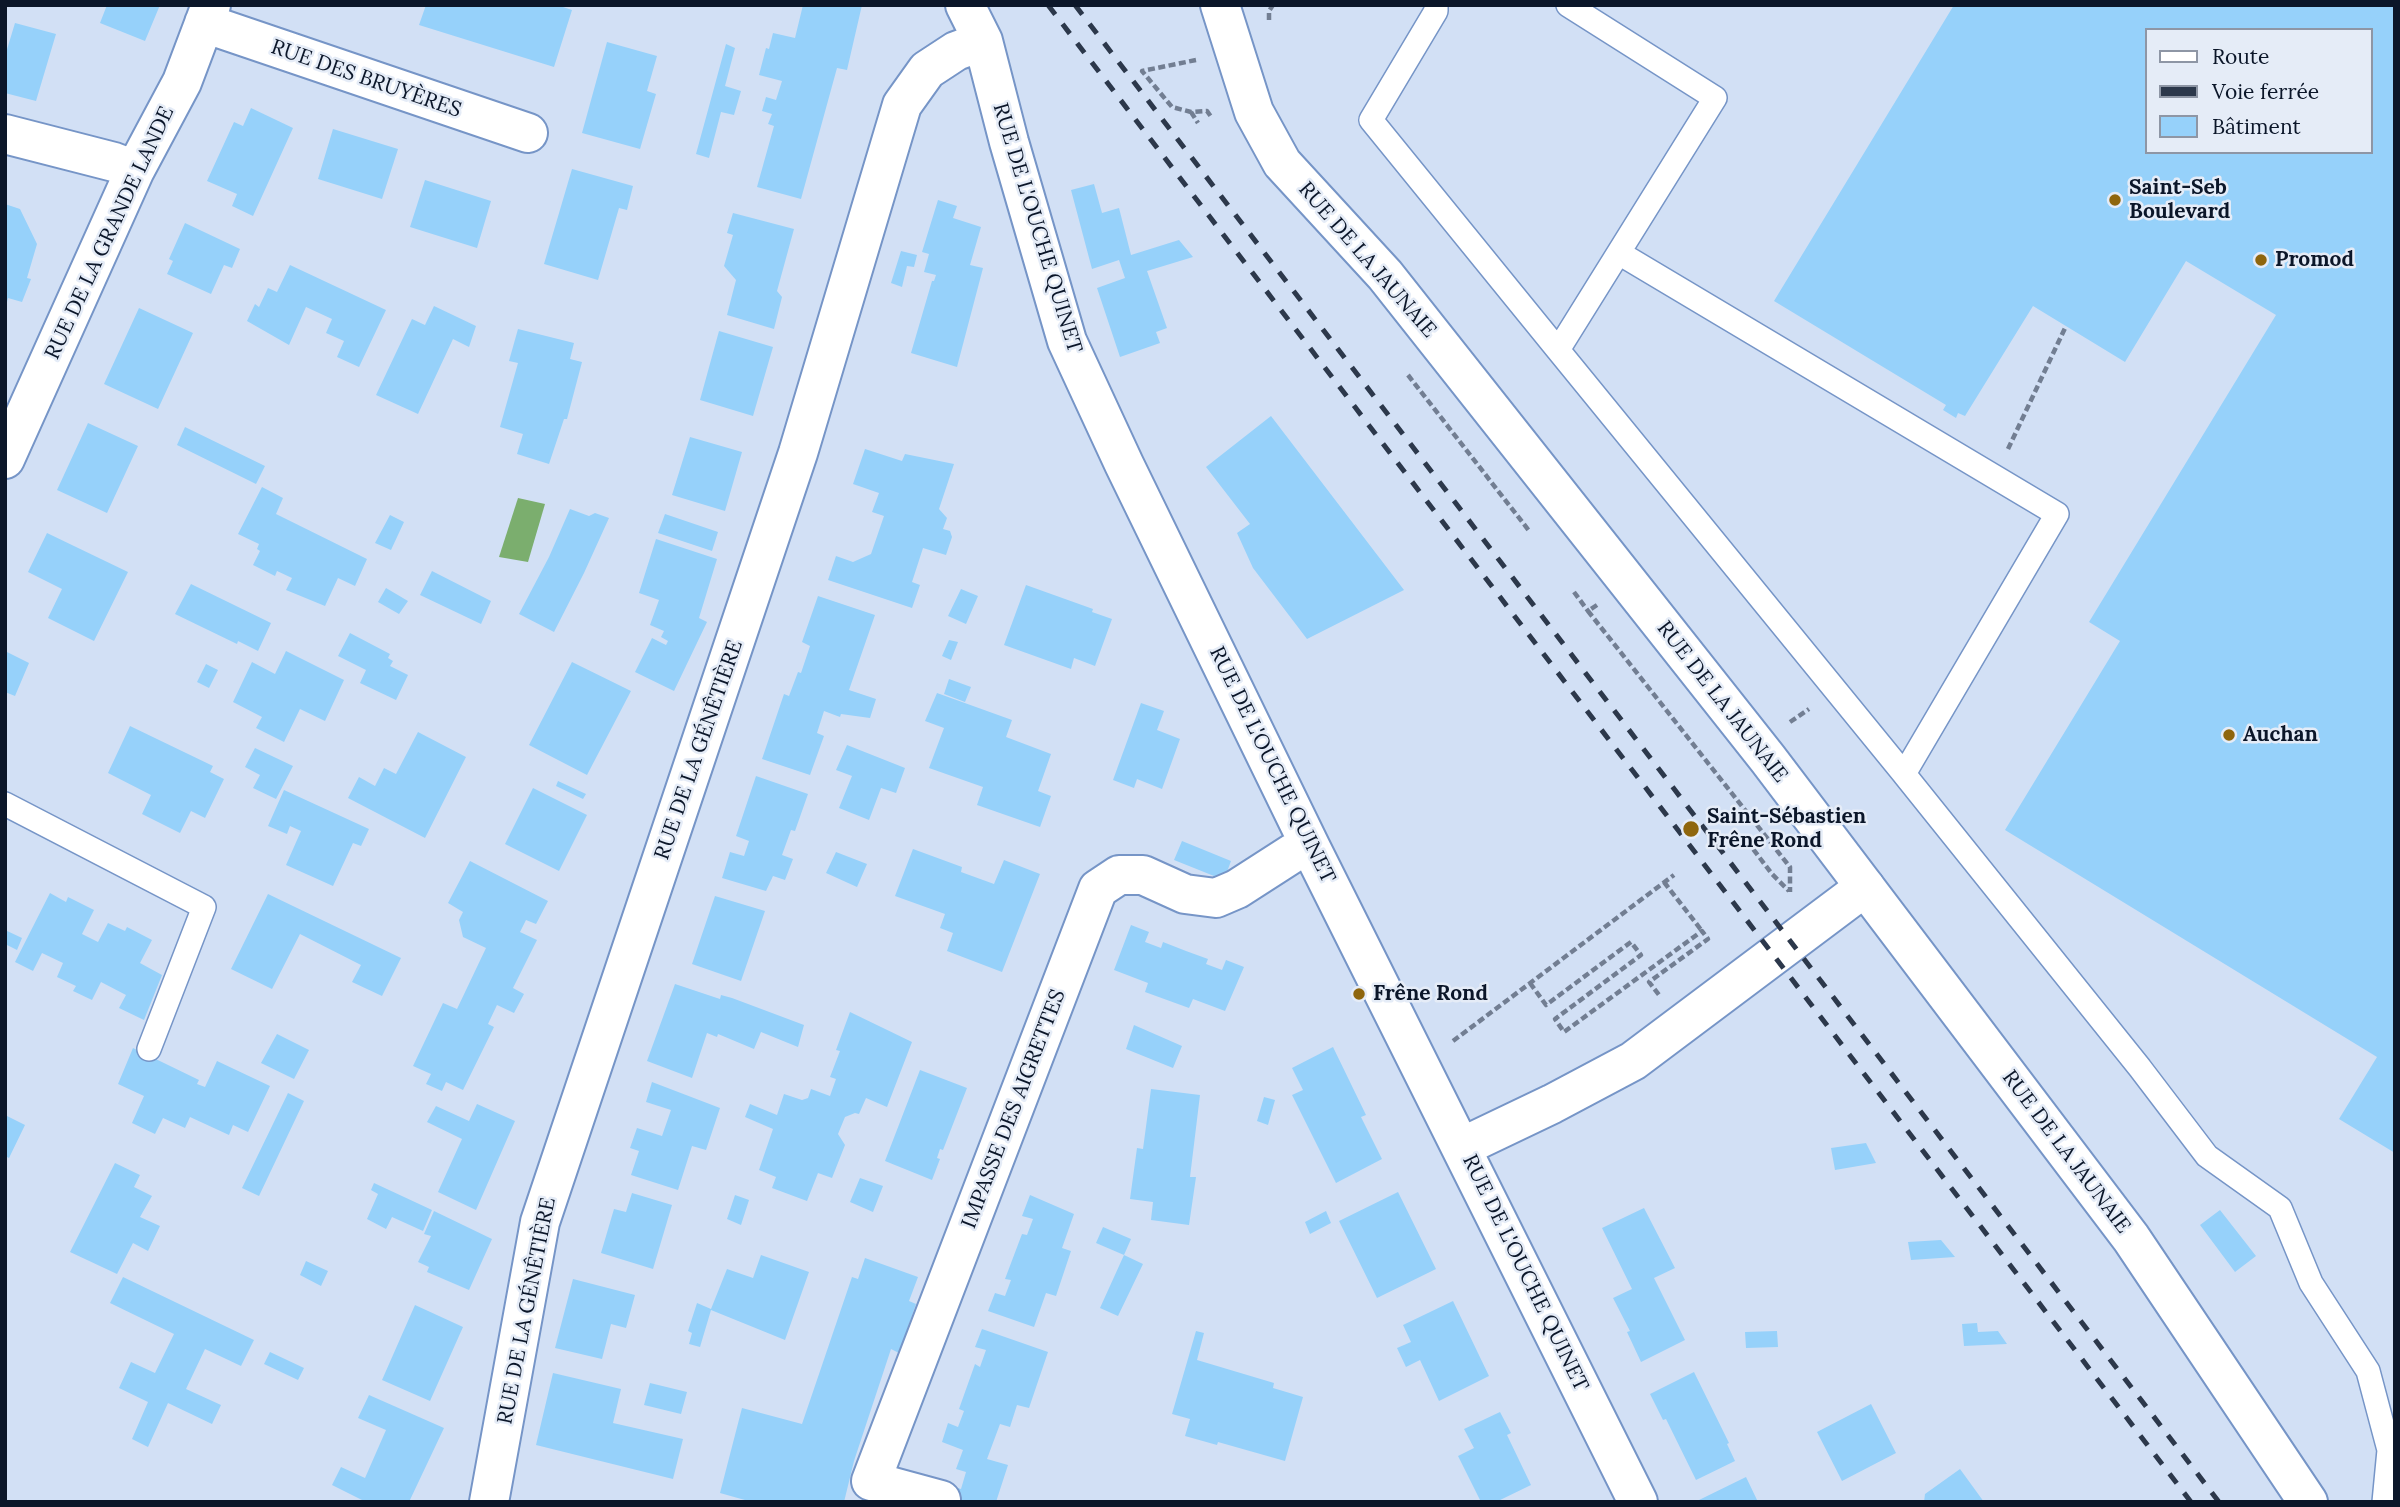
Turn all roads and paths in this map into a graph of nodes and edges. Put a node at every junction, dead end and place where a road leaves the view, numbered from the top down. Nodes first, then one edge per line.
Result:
1 (965, 5) edge
2 (1220, 5) edge
3 (1436, 5) edge
4 (1568, 5) edge
5 (207, 14) edge
6 (983, 41) junction
7 (1191, 112) dead end
8 (1198, 123) dead end
9 (528, 133) dead end
10 (5, 134) edge
11 (135, 170) junction
12 (1619, 253) junction
13 (2066, 326) dead end
14 (1558, 350) junction
15 (1406, 371) dead end
16 (5, 459) edge
17 (1995, 477) junction
18 (1530, 532) dead end
19 (1574, 592) dead end
20 (1588, 611) dead end
21 (1903, 774) junction
22 (5, 804) edge
23 (1747, 841) dead end
24 (1311, 848) junction
25 (1772, 874) dead end
26 (1674, 875) dead end
27 (1664, 883) junction
28 (1865, 887) junction
29 (1702, 931) junction
30 (1708, 939) junction
31 (1714, 948) dead end
32 (1530, 983) junction
33 (1668, 991) dead end
34 (149, 1049) dead end
35 (1421, 1065) junction
36 (1462, 1147) junction
37 (869, 1491) edge
38 (941, 1500) edge
39 (489, 1502) edge
40 (1638, 1502) edge
41 (2308, 1502) edge
42 (2384, 1502) edge

1 - 6 street, RUE DE L'OUCHE QUINET
2 - 28 street, RUE DE LA JAUNAIE
3 - 14 lane
4 - 12 lane
5 - 9 street, RUE DES BRUYÈRES
5 - 11 street, RUE DE LA GRANDE LANDE
6 - 24 street, RUE DE L'OUCHE QUINET
6 - 39 street, RUE DE LA GÉNÊTIÈRE
7 - 8 path
10 - 11 street
11 - 16 street, RUE DE LA GRANDE LANDE
12 - 14 lane
12 - 17 lane
13 - 17 path
14 - 21 lane
15 - 18 path
17 - 21 lane
19 - 20 path
21 - 42 lane
22 - 34 lane
23 - 25 path
24 - 35 street, RUE DE L'OUCHE QUINET
24 - 37 street, IMPASSE DES AIGRETTES
26 - 27 path
27 - 29 path
27 - 32 path
28 - 36 street
28 - 41 street, RUE DE LA JAUNAIE
29 - 30 path
29 - 32 path
30 - 31 path
30 - 33 path
32 - 35 path
35 - 36 street, RUE DE L'OUCHE QUINET
36 - 40 street, RUE DE L'OUCHE QUINET
37 - 38 street, IMPASSE DES AIGRETTES

